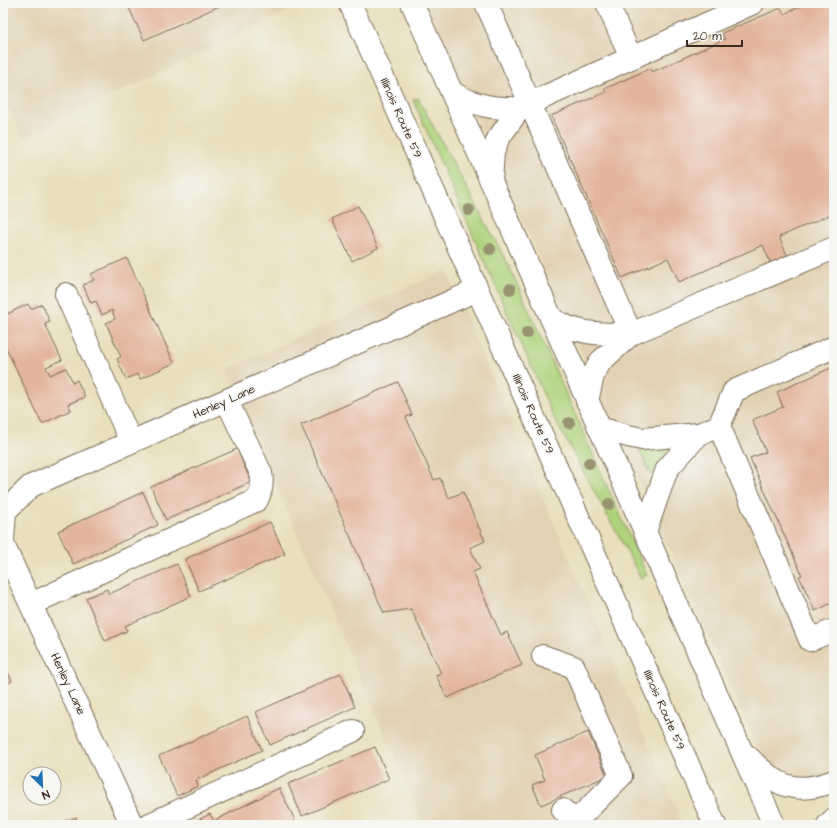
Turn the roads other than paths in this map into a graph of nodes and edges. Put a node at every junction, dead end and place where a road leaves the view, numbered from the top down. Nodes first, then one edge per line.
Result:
1 (350, 3) edge
2 (412, 3) edge
3 (486, 3) edge
4 (607, 3) edge
5 (753, 3) edge
6 (631, 58) junction
7 (453, 93) junction
8 (525, 106) junction
9 (491, 181) junction
10 (834, 248) edge
11 (477, 290) junction
12 (66, 294) dead end
13 (551, 318) junction
14 (631, 334) junction
15 (834, 347) edge
16 (227, 401) junction
17 (587, 401) junction
18 (599, 428) junction
19 (709, 430) junction
20 (131, 442) junction
21 (4, 510) edge
22 (645, 532) junction
23 (3, 543) edge
24 (31, 604) junction
25 (834, 630) edge
26 (543, 656) dead end
27 (353, 731) dead end
28 (741, 749) junction
29 (834, 780) edge
30 (563, 810) dead end
31 (834, 819) edge
32 (132, 825) edge
33 (148, 825) edge
34 (715, 825) edge
35 (774, 825) edge
36 (828, 825) edge

1 - 11 main road, Illinois Route 59
2 - 7 main road
3 - 8 main road
4 - 6 main road
5 - 6 main road
6 - 8 main road
7 - 8 main road
7 - 9 main road
8 - 9 main road
8 - 14 main road
9 - 13 main road
10 - 14 main road
11 - 16 main road, Henley Lane
11 - 34 main road, Illinois Route 59
12 - 20 main road
13 - 14 main road
13 - 17 main road
14 - 17 main road
15 - 19 main road
16 - 20 main road, Henley Lane
16 - 24 main road
17 - 18 main road
18 - 19 main road
18 - 22 main road
19 - 22 main road
19 - 25 main road
20 - 21 main road, Henley Lane
21 - 23 main road, Henley Lane
22 - 28 main road
23 - 24 main road, Henley Lane
24 - 32 main road, Henley Lane
26 - 30 main road
27 - 33 main road
28 - 29 main road
28 - 35 main road
31 - 36 main road

